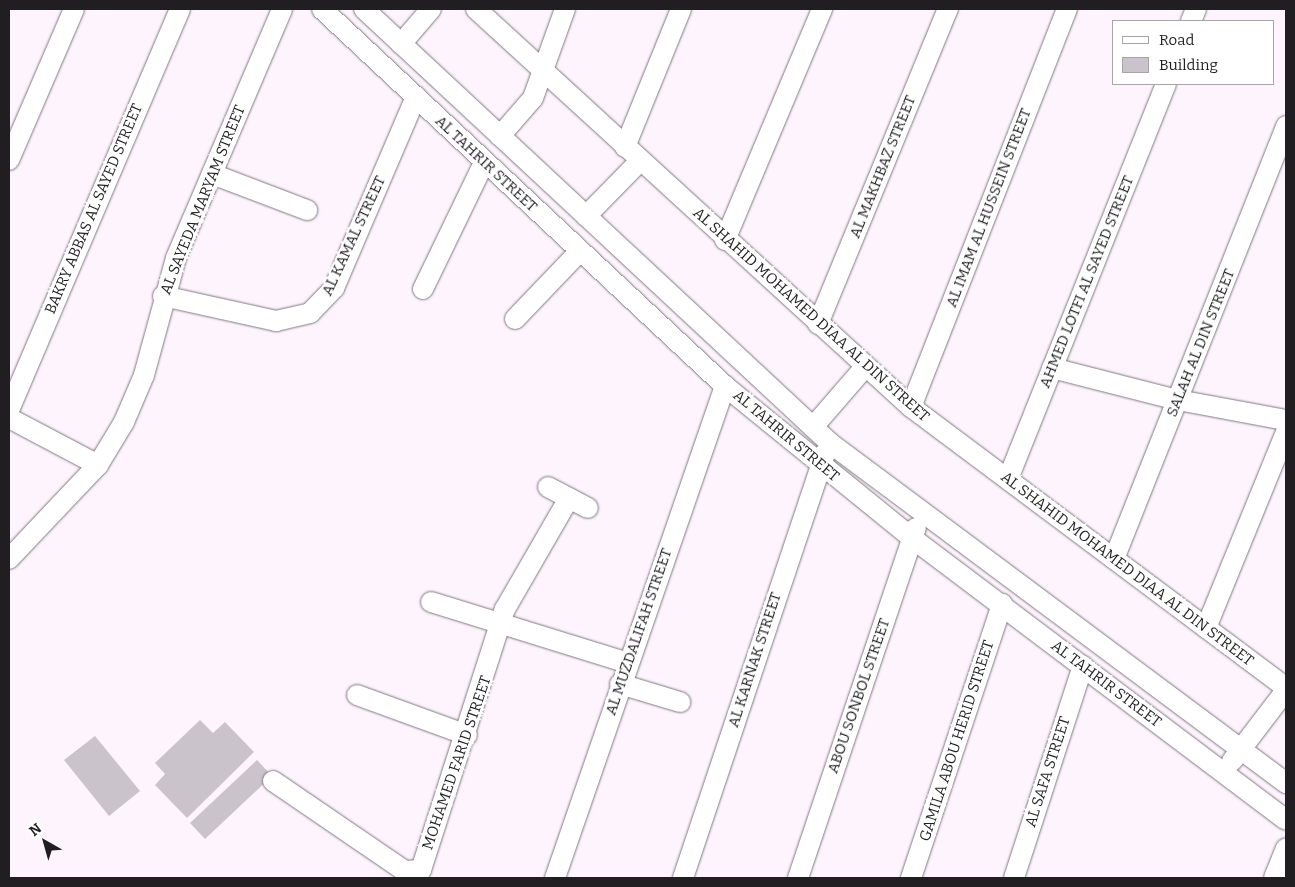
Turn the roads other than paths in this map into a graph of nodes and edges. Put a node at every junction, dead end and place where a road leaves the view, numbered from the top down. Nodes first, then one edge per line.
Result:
1 (74, 9) edge
2 (180, 9) edge
3 (282, 9) edge
4 (322, 9) edge
5 (364, 9) edge
6 (432, 9) edge
7 (476, 9) edge
8 (565, 9) edge
9 (681, 9) edge
10 (822, 9) edge
11 (948, 9) edge
12 (1067, 9) edge
13 (401, 44) junction
14 (542, 70) junction
15 (1166, 85) edge
16 (416, 97) junction
17 (1286, 126) edge
18 (500, 136) junction
19 (625, 146) junction
20 (9, 160) edge
21 (640, 162) junction
22 (484, 163) junction
23 (212, 174) junction
24 (307, 210) dead end
25 (586, 216) junction
26 (725, 240) junction
27 (580, 251) junction
28 (422, 289) dead end
29 (163, 296) junction
30 (515, 320) dead end
31 (818, 324) junction
32 (865, 367) junction
33 (1052, 368) junction
34 (725, 386) junction
35 (1178, 400) junction
36 (911, 407) junction
37 (9, 410) edge
38 (9, 418) edge
39 (1286, 420) edge
40 (813, 427) junction
41 (1286, 432) edge
42 (830, 442) junction
43 (98, 465) junction
44 (819, 465) junction
45 (1008, 480) junction
46 (548, 487) dead end
47 (570, 498) junction
48 (588, 508) dead end
49 (922, 515) junction
50 (912, 538) junction
51 (9, 559) edge
52 (1114, 559) junction
53 (431, 602) dead end
54 (1002, 604) junction
55 (501, 624) junction
56 (1206, 628) junction
57 (628, 663) junction
58 (1083, 666) junction
59 (620, 684) junction
60 (1286, 689) edge
61 (357, 695) dead end
62 (680, 702) dead end
63 (467, 735) junction
64 (1239, 751) junction
65 (1223, 773) junction
66 (273, 781) dead end
67 (1286, 783) edge
68 (1286, 820) edge
69 (1286, 848) edge
70 (556, 878) edge
71 (684, 878) edge
72 (798, 878) edge
73 (911, 878) edge
74 (1014, 878) edge
75 (1274, 878) edge

1 - 20 street
2 - 37 street, BAKRY ABBAS AL SAYED STREET
3 - 23 street, AL SAYEDA MARYAM STREET
4 - 16 street, AL TAHRIR STREET
5 - 13 street, AL TAHRIR STREET
6 - 13 street
7 - 14 street, AL SHAHID MOHAMED DIAA AL DIN STREET
8 - 14 street
9 - 19 street
10 - 26 street
11 - 31 street, AL MAKHBAZ STREET
12 - 36 street, AL IMAM AL HUSSEIN STREET
13 - 18 street, AL TAHRIR STREET
14 - 18 street
14 - 19 street, AL SHAHID MOHAMED DIAA AL DIN STREET
15 - 33 street, AHMED LOTFI AL SAYED STREET
16 - 22 street, AL TAHRIR STREET
16 - 29 street, AL KAMAL STREET
17 - 35 street, SALAH AL DIN STREET
18 - 25 street, AL TAHRIR STREET
19 - 21 street, AL SHAHID MOHAMED DIAA AL DIN STREET
21 - 25 street
21 - 26 street, AL SHAHID MOHAMED DIAA AL DIN STREET
22 - 27 street, AL TAHRIR STREET
22 - 28 street
23 - 24 street
23 - 29 street, AL SAYEDA MARYAM STREET
25 - 40 street, AL TAHRIR STREET
26 - 31 street, AL SHAHID MOHAMED DIAA AL DIN STREET
27 - 30 street
27 - 34 street, AL TAHRIR STREET
29 - 43 street, AL SAYEDA MARYAM STREET
31 - 32 street, AL SHAHID MOHAMED DIAA AL DIN STREET
32 - 36 street, AL SHAHID MOHAMED DIAA AL DIN STREET
32 - 40 street
33 - 35 street
33 - 45 street, AHMED LOTFI AL SAYED STREET
34 - 44 street, AL TAHRIR STREET
34 - 57 street, AL MUZDALIFAH STREET
35 - 39 street
35 - 52 street, SALAH AL DIN STREET
36 - 45 street, AL SHAHID MOHAMED DIAA AL DIN STREET
38 - 43 street
40 - 42 street, AL TAHRIR STREET
41 - 56 street
42 - 44 street, AL KARNAK STREET
42 - 49 street, AL TAHRIR STREET
43 - 51 street, AL SAYEDA MARYAM STREET
44 - 50 street, AL TAHRIR STREET
44 - 71 street, AL KARNAK STREET
45 - 52 street, AL SHAHID MOHAMED DIAA AL DIN STREET
46 - 47 street
47 - 48 street
47 - 55 street, MOHAMED FARID STREET
49 - 50 street, ABOU SONBOL STREET
49 - 64 street, AL TAHRIR STREET
50 - 54 street, AL TAHRIR STREET
50 - 72 street, ABOU SONBOL STREET
52 - 56 street, AL SHAHID MOHAMED DIAA AL DIN STREET
53 - 55 street
54 - 58 street, AL TAHRIR STREET
54 - 73 street, GAMILA ABOU HERID STREET
55 - 57 street
55 - 63 street, MOHAMED FARID STREET
56 - 60 street, AL SHAHID MOHAMED DIAA AL DIN STREET
57 - 59 street, AL MUZDALIFAH STREET
58 - 65 street, AL TAHRIR STREET
58 - 74 street, AL SAFA STREET
59 - 62 street
59 - 70 street, AL MUZDALIFAH STREET
60 - 64 street
61 - 63 street
63 - 66 street, MOHAMED FARID STREET
64 - 65 street
64 - 67 street, AL TAHRIR STREET
65 - 68 street, AL TAHRIR STREET
69 - 75 street

